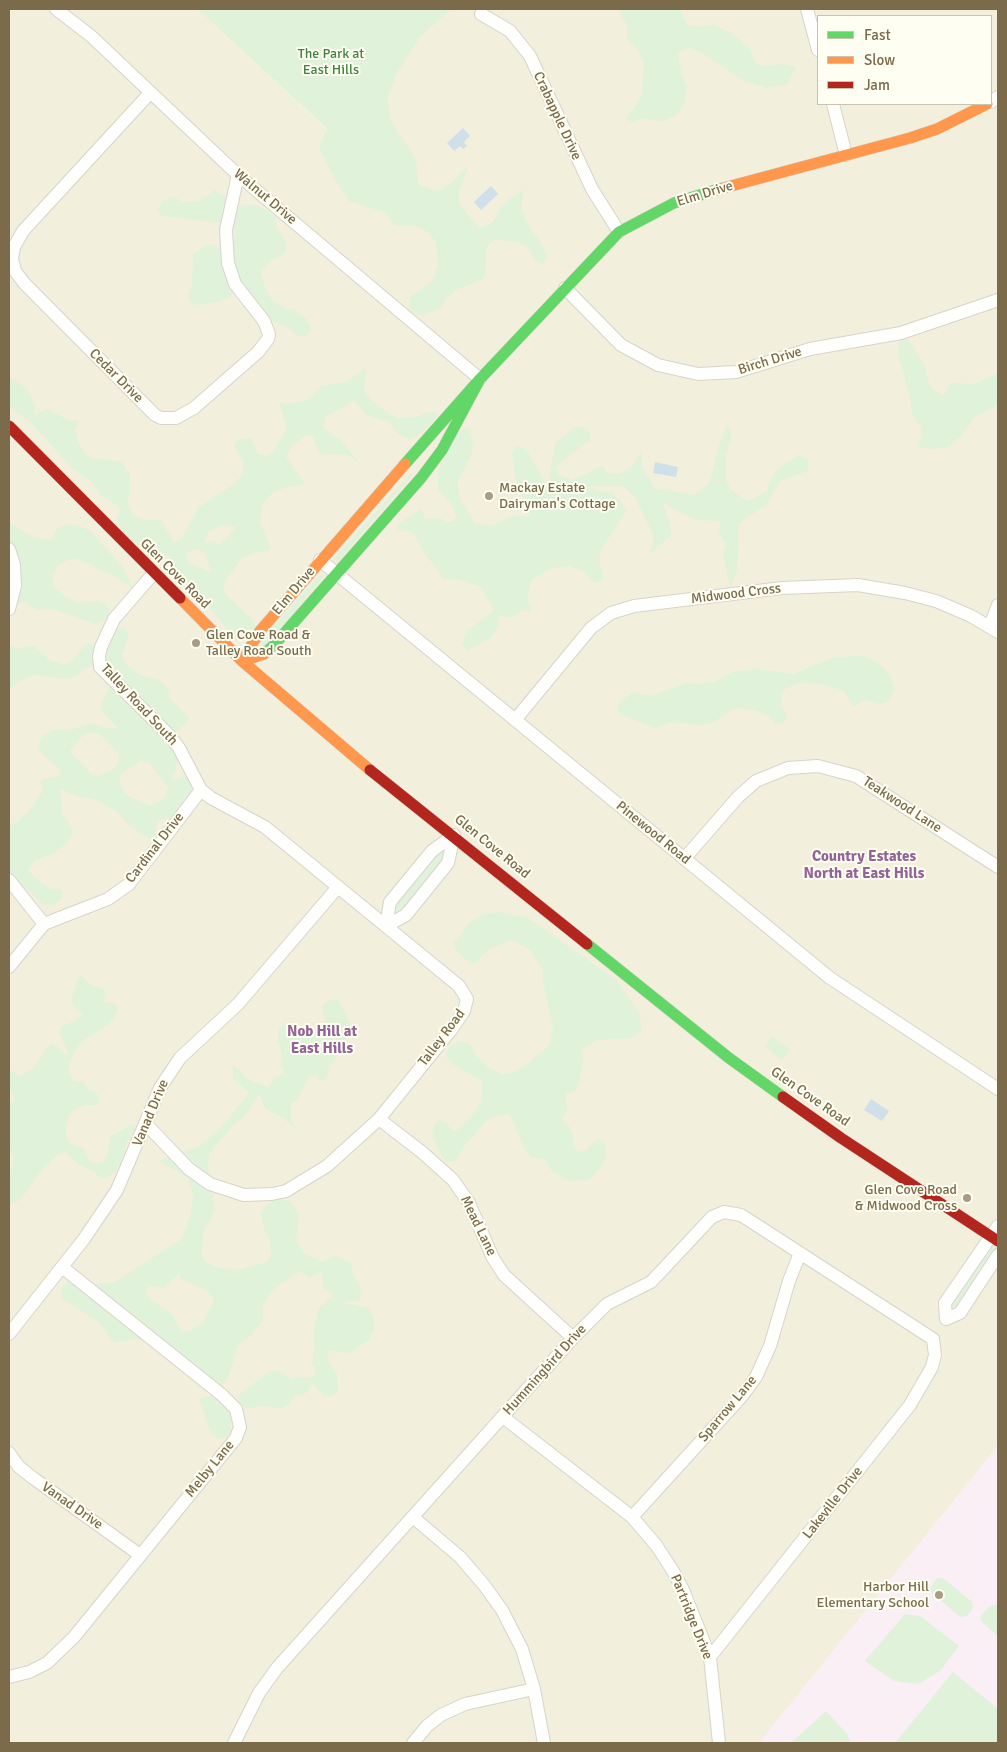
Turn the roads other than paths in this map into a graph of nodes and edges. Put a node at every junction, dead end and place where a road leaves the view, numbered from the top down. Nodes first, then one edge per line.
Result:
1 (56, 9) edge
2 (807, 9) edge
3 (481, 14) dead end
4 (817, 46) edge
5 (150, 93) junction
6 (832, 105) edge
7 (985, 105) edge
8 (846, 156) junction
9 (238, 175) junction
10 (619, 232) junction
11 (565, 288) junction
12 (998, 300) edge
13 (480, 379) junction
14 (9, 426) edge
15 (9, 549) edge
16 (320, 560) junction
17 (154, 574) junction
18 (337, 574) junction
19 (998, 605) edge
20 (9, 609) edge
21 (994, 629) edge
22 (242, 661) junction
23 (515, 720) junction
24 (201, 790) junction
25 (454, 835) junction
26 (684, 859) junction
27 (998, 868) edge
28 (9, 880) edge
29 (338, 887) junction
30 (44, 924) junction
31 (386, 926) junction
32 (9, 967) edge
33 (998, 1089) edge
34 (379, 1119) junction
35 (146, 1124) junction
36 (996, 1234) edge
37 (800, 1253) junction
38 (998, 1255) edge
39 (62, 1267) junction
40 (946, 1319) junction
41 (9, 1334) edge
42 (573, 1338) junction
43 (933, 1338) junction
44 (503, 1417) junction
45 (9, 1453) edge
46 (632, 1517) junction
47 (414, 1518) junction
48 (140, 1555) junction
49 (710, 1658) junction
50 (9, 1677) edge
51 (534, 1689) junction
52 (234, 1743) edge
53 (412, 1743) edge
54 (544, 1743) edge
55 (719, 1743) edge

1 - 5 street, Walnut Drive
2 - 4 street
3 - 10 street, Crabapple Drive
5 - 9 street, Walnut Drive
5 - 9 street, Cedar Drive
6 - 8 street
7 - 8 street, Elm Drive
8 - 10 street, Elm Drive
9 - 13 street, Walnut Drive
10 - 11 street, Elm Drive
11 - 12 street, Birch Drive
11 - 13 street, Elm Drive
13 - 16 street, Elm Drive
13 - 18 street, Elm Drive
14 - 17 street, Glen Cove Road
15 - 20 street
16 - 18 street, Pinewood Road
16 - 22 street, Elm Drive
17 - 22 street, Glen Cove Road
17 - 24 street, Talley Road South
18 - 22 street, Elm Drive
18 - 23 street, Pinewood Road
19 - 21 street
21 - 23 street, Midwood Cross
22 - 25 street, Glen Cove Road
23 - 26 street, Pinewood Road
24 - 29 street, Talley Road
24 - 30 street, Cardinal Drive
25 - 31 street
25 - 31 street
25 - 36 street, Glen Cove Road
26 - 27 street, Teakwood Lane
26 - 33 street, Pinewood Road
28 - 30 street
29 - 31 street, Talley Road
29 - 35 street, Vanad Drive
30 - 32 street, Cardinal Drive
31 - 34 street, Talley Road
34 - 35 street, Talley Road
34 - 42 street, Mead Lane
35 - 39 street, Vanad Drive
36 - 40 street
37 - 42 street, Hummingbird Drive
37 - 43 street, Hummingbird Drive
37 - 46 street, Sparrow Lane
38 - 40 street
39 - 41 street, Vanad Drive
39 - 48 street, Melby Lane
40 - 43 street
42 - 44 street, Hummingbird Drive
43 - 49 street, Lakeville Drive
44 - 46 street, Partridge Drive
44 - 47 street, Hummingbird Drive
45 - 48 street, Vanad Drive
46 - 49 street, Partridge Drive
47 - 51 street
47 - 52 street, Hummingbird Drive
48 - 50 street, Melby Lane
49 - 55 street, Partridge Drive
51 - 53 street
51 - 54 street

